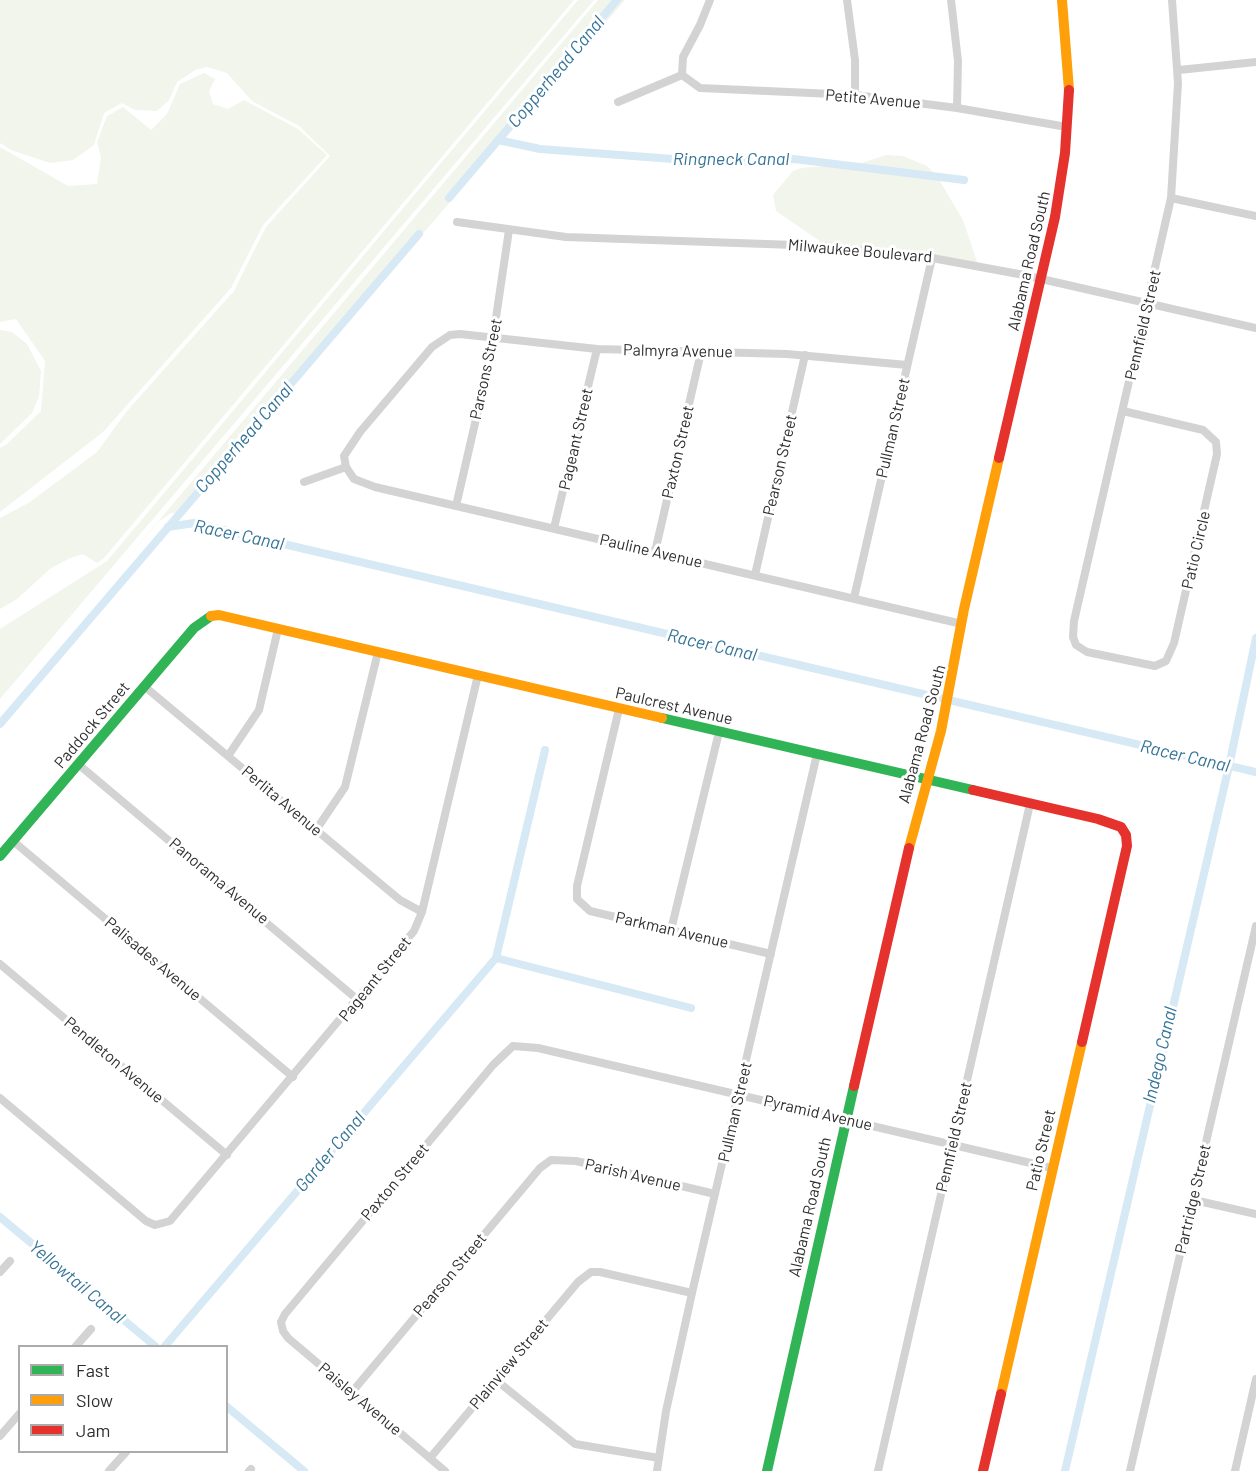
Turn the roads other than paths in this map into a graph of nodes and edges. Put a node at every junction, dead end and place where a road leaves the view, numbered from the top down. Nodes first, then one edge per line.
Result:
1 (710, 0) edge
2 (846, 0) edge
3 (951, 0) edge
4 (1062, 0) edge
5 (1172, 0) edge
6 (1256, 62) edge
7 (1179, 70) junction
8 (682, 75) junction
9 (855, 95) junction
10 (618, 102) dead end
11 (957, 108) junction
12 (1067, 127) junction
13 (1171, 198) junction
14 (1256, 216) edge
15 (457, 222) dead end
16 (508, 230) junction
17 (932, 258) junction
18 (1041, 279) junction
19 (1147, 303) junction
20 (1256, 328) edge
21 (494, 340) junction
22 (597, 349) junction
23 (700, 352) junction
24 (805, 355) junction
25 (907, 365) junction
26 (1123, 411) junction
27 (346, 467) junction
28 (304, 482) dead end
29 (456, 506) junction
30 (554, 528) junction
31 (655, 552) junction
32 (755, 575) junction
33 (854, 598) junction
34 (209, 616) joint
35 (962, 624) junction
36 (278, 629) junction
37 (1076, 645) joint
38 (378, 652) junction
39 (477, 675) junction
40 (144, 686) junction
41 (619, 709) junction
42 (719, 732) junction
43 (817, 754) junction
44 (228, 756) junction
45 (78, 764) junction
46 (926, 779) junction
47 (1030, 804) junction
48 (316, 830) junction
49 (1126, 835) joint
50 (12, 842) junction
51 (0, 856) edge
52 (422, 912) junction
53 (1256, 926) edge
54 (671, 930) junction
55 (771, 954) junction
56 (0, 964) edge
57 (358, 1000) junction
58 (513, 1046) joint
59 (293, 1077) junction
60 (739, 1094) junction
61 (0, 1098) edge
62 (846, 1120) junction
63 (953, 1144) junction
64 (228, 1155) junction
65 (551, 1160) joint
66 (1052, 1168) junction
67 (715, 1194) junction
68 (1194, 1200) junction
69 (1256, 1214) edge
70 (10, 1261) dead end
71 (0, 1272) edge
72 (692, 1293) junction
73 (281, 1322) joint
74 (91, 1329) dead end
75 (78, 1345) edge
76 (1256, 1379) edge
77 (496, 1380) junction
78 (352, 1392) junction
79 (18, 1415) edge
80 (0, 1436) edge
81 (125, 1453) edge
82 (430, 1458) junction
83 (659, 1458) junction
84 (109, 1471) edge
85 (445, 1471) edge
86 (657, 1471) edge
87 (767, 1471) edge
88 (878, 1471) edge
89 (982, 1471) edge
90 (1130, 1471) edge
91 (1235, 1471) edge

1 - 8 street
2 - 9 street
3 - 11 street
4 - 12 street, Alabama Road South
5 - 7 street, Pennfield Street
6 - 7 street
7 - 13 street, Pennfield Street
8 - 9 street, Petite Avenue
8 - 10 street
9 - 11 street, Petite Avenue
11 - 12 street, Petite Avenue
12 - 18 street, Alabama Road South
13 - 14 street
13 - 19 street, Pennfield Street
15 - 16 street, Milwaukee Boulevard
16 - 17 street, Milwaukee Boulevard
16 - 21 street, Parsons Street
17 - 18 street, Milwaukee Boulevard
17 - 25 street, Pullman Street
18 - 19 street, Milwaukee Boulevard
18 - 35 street, Alabama Road South
19 - 20 street, Milwaukee Boulevard
19 - 26 street, Pennfield Street
21 - 22 street, Palmyra Avenue
21 - 27 street, Palmyra Avenue
21 - 29 street, Parsons Street
22 - 23 street, Palmyra Avenue
22 - 30 street, Pageant Street
23 - 24 street, Palmyra Avenue
23 - 31 street, Paxton Street
24 - 25 street, Palmyra Avenue
24 - 32 street, Pearson Street
25 - 33 street, Pullman Street
26 - 37 street, Pennfield Street
26 - 37 street, Patio Circle
27 - 28 street
27 - 29 street, Pauline Avenue
29 - 30 street, Pauline Avenue
30 - 31 street, Pauline Avenue
31 - 32 street, Pauline Avenue
32 - 33 street, Pauline Avenue
33 - 35 street, Pauline Avenue
34 - 36 street, Paulcrest Avenue
34 - 40 street, Paddock Street
35 - 46 street, Alabama Road South
36 - 38 street, Paulcrest Avenue
36 - 44 street
38 - 39 street, Paulcrest Avenue
38 - 48 street
39 - 41 street, Paulcrest Avenue
39 - 52 street, Pageant Street
40 - 44 street, Perlita Avenue
40 - 45 street, Paddock Street
41 - 42 street, Paulcrest Avenue
41 - 54 street, Parkman Avenue
42 - 43 street, Paulcrest Avenue
42 - 54 street
43 - 46 street, Paulcrest Avenue
43 - 55 street, Pullman Street
44 - 48 street, Perlita Avenue
45 - 50 street, Paddock Street
45 - 57 street, Panorama Avenue
46 - 47 street, Paulcrest Avenue
46 - 62 street, Alabama Road South
47 - 49 street, Paulcrest Avenue
47 - 63 street, Pennfield Street
48 - 52 street, Perlita Avenue
49 - 66 street, Patio Street
50 - 51 street, Paddock Street
50 - 59 street, Palisades Avenue
52 - 57 street, Pageant Street
53 - 68 street, Partridge Street
54 - 55 street, Parkman Avenue
55 - 60 street, Pullman Street
56 - 64 street, Pendleton Avenue
57 - 59 street, Pageant Street
58 - 60 street, Pyramid Avenue
58 - 73 street, Paxton Street
59 - 64 street, Pageant Street
60 - 62 street, Pyramid Avenue
60 - 67 street, Pullman Street
61 - 64 street, Pageant Street
62 - 63 street, Pyramid Avenue
62 - 87 street, Alabama Road South
63 - 66 street, Pyramid Avenue
63 - 88 street, Pennfield Street
65 - 67 street, Parish Avenue
65 - 78 street, Pearson Street
66 - 89 street, Patio Street
67 - 72 street, Pullman Street
68 - 69 street
68 - 90 street, Partridge Street
70 - 71 street
72 - 77 street, Plainview Street
72 - 83 street, Pullman Street
73 - 78 street, Paisley Avenue
74 - 75 street
76 - 91 street
77 - 82 street, Plainview Street
77 - 83 street
78 - 82 street, Paisley Avenue
79 - 80 street
81 - 84 street
82 - 85 street, Paisley Avenue
83 - 86 street, Pullman Street

